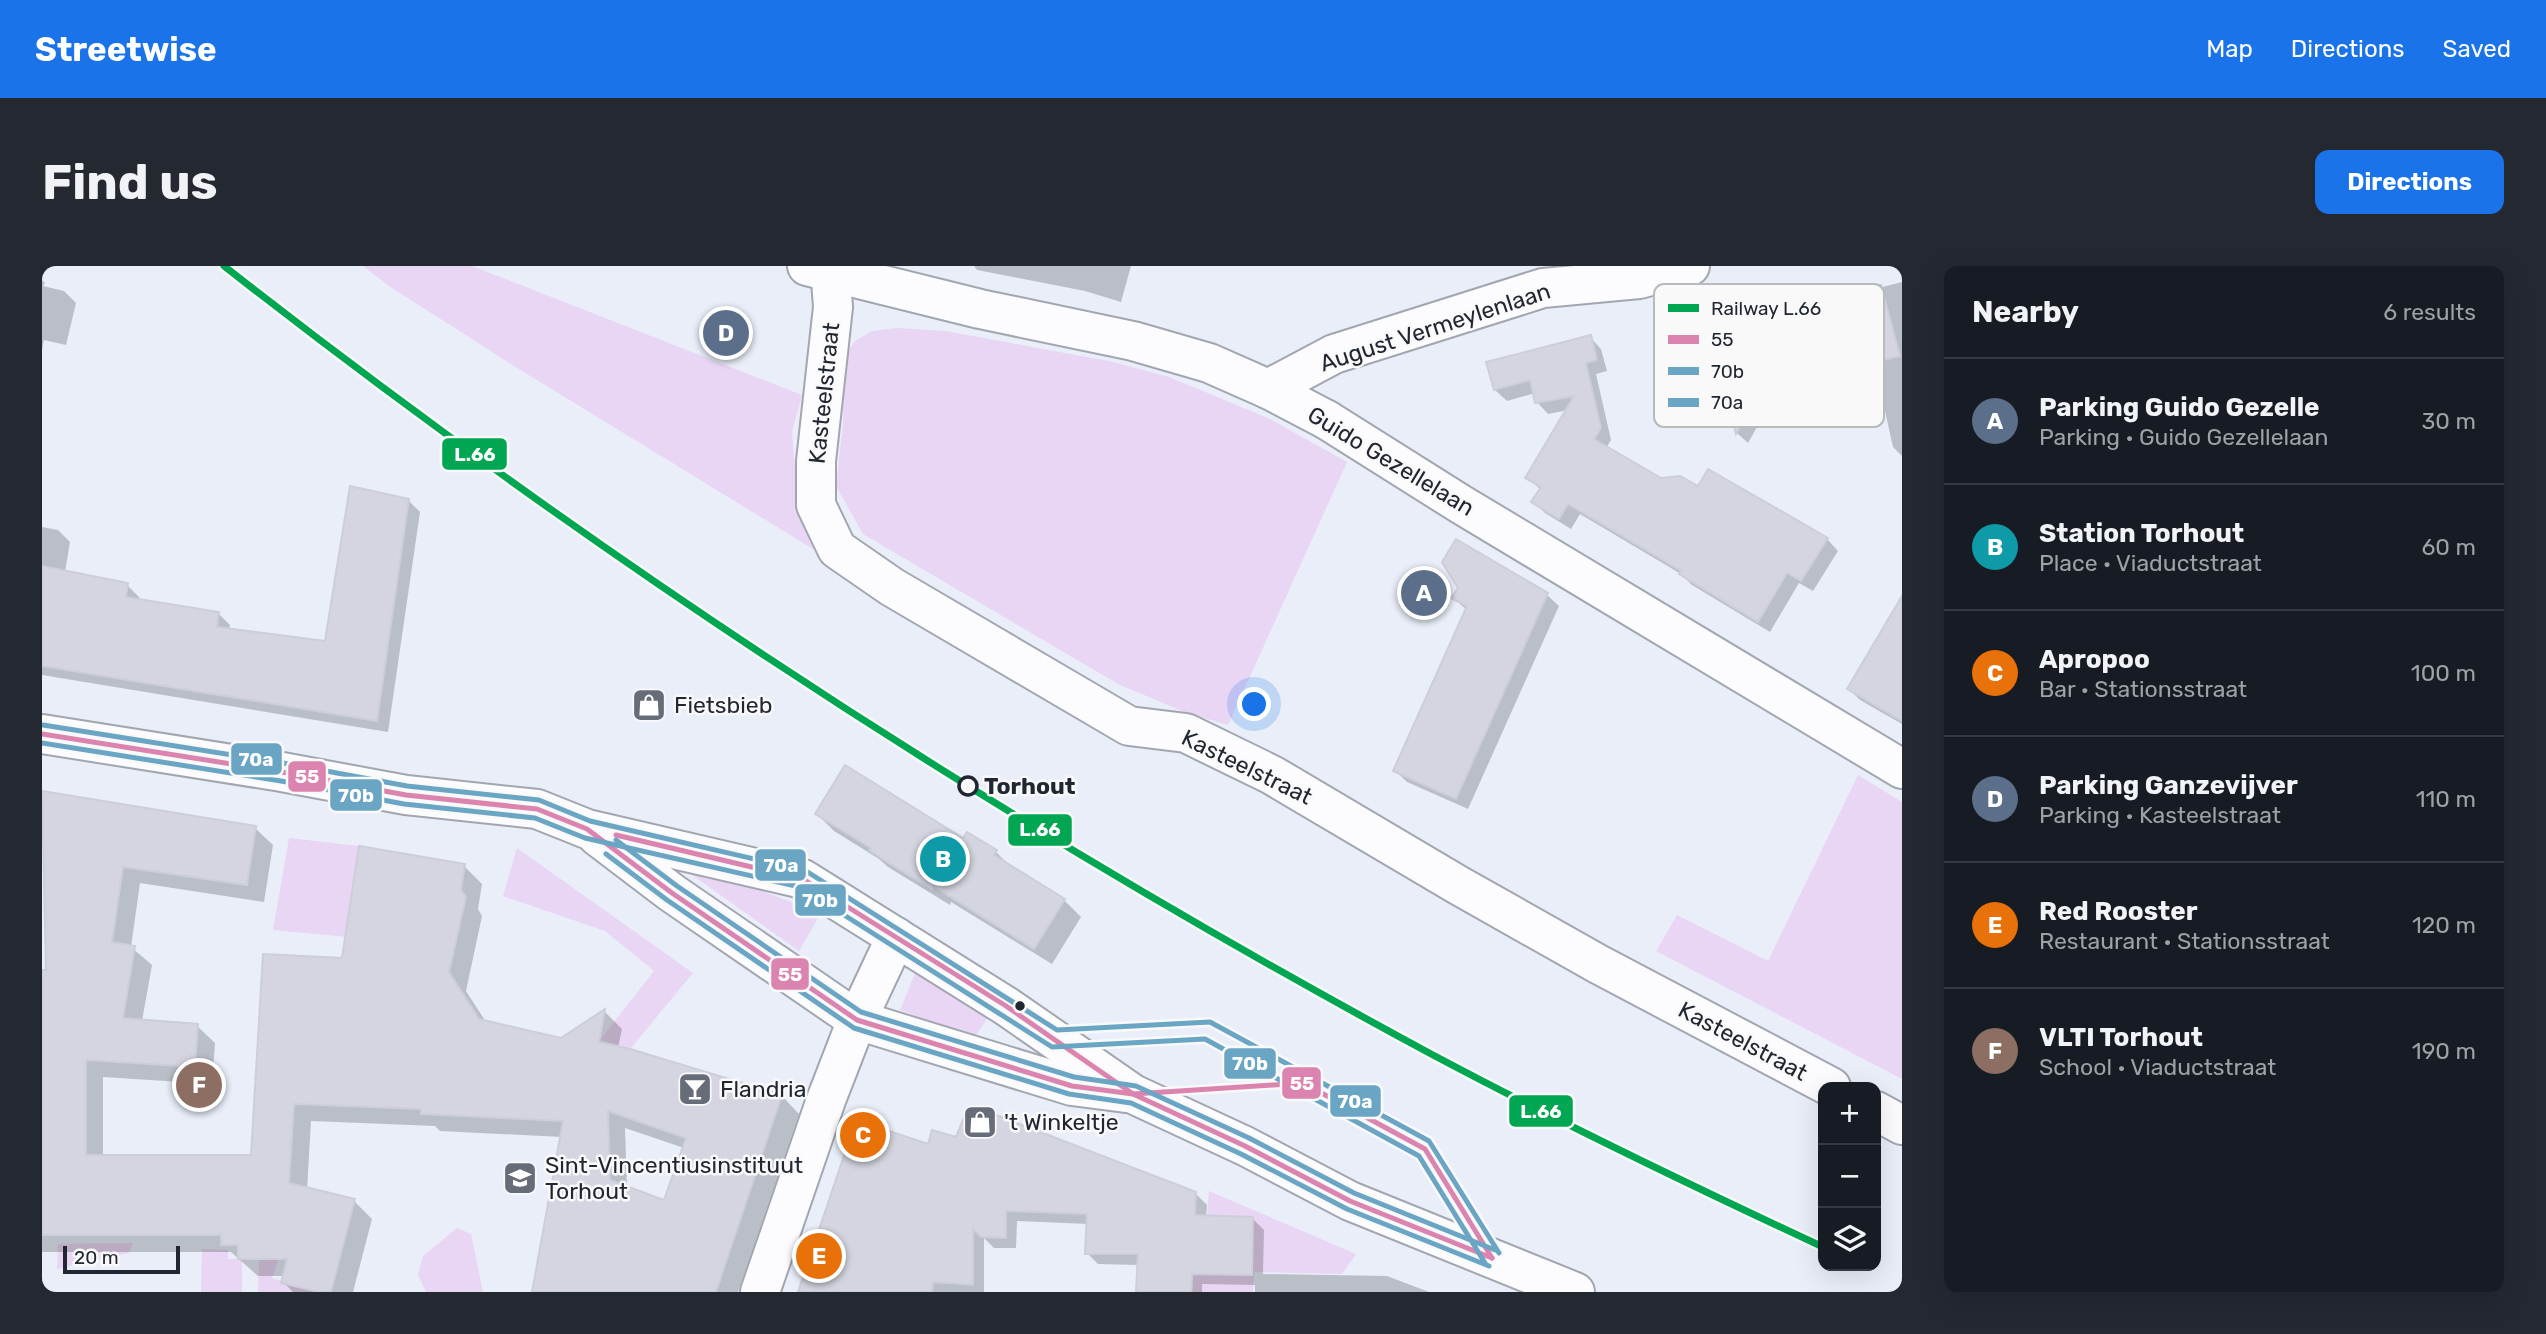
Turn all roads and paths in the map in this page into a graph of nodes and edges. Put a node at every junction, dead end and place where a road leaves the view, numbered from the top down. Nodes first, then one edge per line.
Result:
1 (1690, 266) edge
2 (822, 268) edge
3 (1544, 277) edge
4 (1268, 389) junction
5 (42, 734) edge
6 (1902, 769) edge
7 (587, 829) junction
8 (896, 937) junction
9 (857, 1020) junction
10 (1822, 1082) edge
11 (1133, 1094) junction
12 (1881, 1114) edge
13 (1902, 1125) edge
14 (760, 1292) edge
15 (1575, 1292) edge

1 - 3 street, August Vermeylenlaan
2 - 4 street, Guido Gezellelaan
2 - 10 street, Kasteelstraat
3 - 4 street, August Vermeylenlaan
4 - 6 street, Guido Gezellelaan
5 - 7 street
7 - 8 street
7 - 9 street
8 - 9 street
8 - 11 street
9 - 11 street
9 - 14 street
11 - 15 street
12 - 13 street

